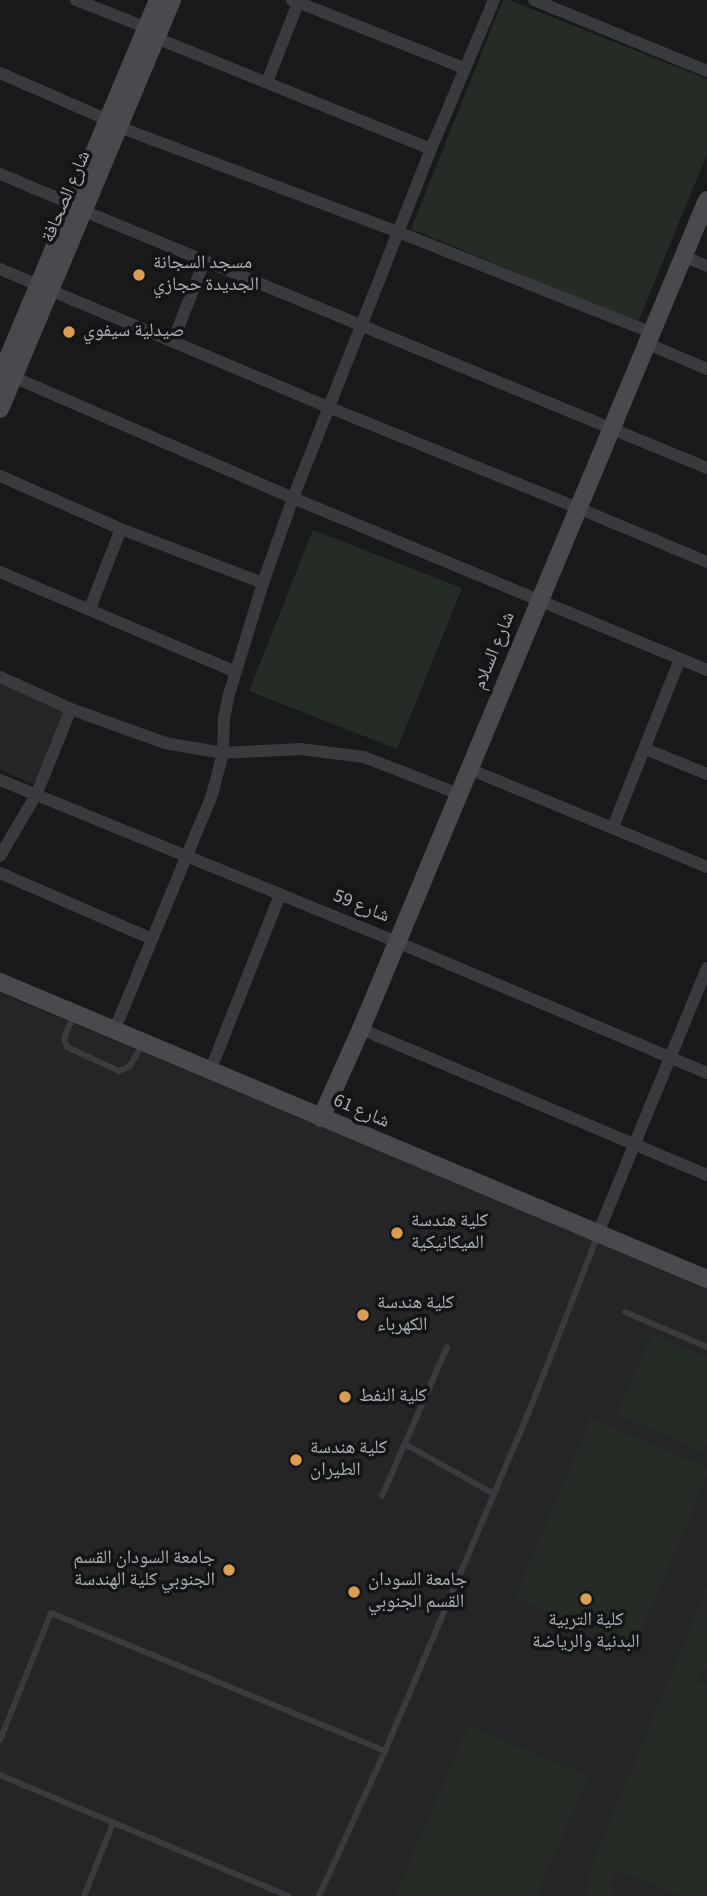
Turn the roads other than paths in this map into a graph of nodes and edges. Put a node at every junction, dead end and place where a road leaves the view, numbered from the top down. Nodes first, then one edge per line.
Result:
1 (76, 0) edge
2 (158, 0) edge
3 (172, 0) edge
4 (494, 0) edge
5 (534, 0) edge
6 (295, 1) edge
7 (152, 33) junction
8 (464, 68) junction
9 (707, 71) edge
10 (0, 73) edge
11 (267, 82) junction
12 (113, 123) junction
13 (431, 149) junction
14 (0, 174) edge
15 (707, 200) edge
16 (78, 207) junction
17 (398, 232) junction
18 (683, 256) junction
19 (204, 262) junction
20 (707, 267) edge
21 (0, 269) edge
22 (45, 288) junction
23 (360, 325) junction
24 (648, 338) junction
25 (173, 341) junction
26 (707, 369) edge
27 (4, 375) edge
28 (328, 407) junction
29 (0, 410) edge
30 (611, 429) junction
31 (707, 468) edge
32 (0, 476) edge
33 (293, 498) junction
34 (578, 508) junction
35 (121, 529) junction
36 (707, 562) edge
37 (0, 572) edge
38 (263, 583) junction
39 (539, 601) junction
40 (90, 608) junction
41 (680, 659) junction
42 (707, 670) edge
43 (236, 672) junction
44 (0, 677) edge
45 (71, 709) junction
46 (645, 749) junction
47 (223, 753) junction
48 (469, 769) junction
49 (707, 774) edge
50 (0, 780) edge
51 (459, 794) junction
52 (36, 795) junction
53 (613, 828) junction
54 (0, 856) edge
55 (187, 857) junction
56 (707, 867) edge
57 (0, 873) edge
58 (280, 895) junction
59 (152, 939) junction
60 (397, 942) junction
61 (707, 970) edge
62 (0, 982) edge
63 (74, 1014) junction
64 (361, 1029) junction
65 (114, 1031) junction
66 (143, 1043) junction
67 (670, 1057) junction
68 (210, 1071) junction
69 (707, 1073) edge
70 (321, 1118) junction
71 (634, 1144) junction
72 (707, 1175) edge
73 (598, 1233) junction
74 (707, 1279) edge
75 (625, 1312) dead end
76 (447, 1347) dead end
77 (707, 1347) edge
78 (405, 1444) junction
79 (494, 1494) junction
80 (382, 1496) dead end
81 (0, 1740) edge
82 (385, 1751) junction
83 (0, 1775) edge
84 (113, 1824) junction
85 (84, 1896) edge
86 (288, 1896) edge
87 (319, 1896) edge

1 - 7 street
2 - 7 street, شارع الصحافة
3 - 7 street, شارع الصحافة
4 - 8 street
5 - 9 street
6 - 8 street
6 - 11 street
7 - 11 street
7 - 12 street, شارع الصحافة
8 - 13 street
10 - 12 street
11 - 13 street
12 - 16 street, شارع الصحافة
12 - 17 street
13 - 17 street
14 - 16 street
15 - 18 street, شارع السلام
16 - 19 street
16 - 22 street, شارع الصحافة
17 - 23 street
17 - 24 street
18 - 20 street
18 - 24 street, شارع السلام
19 - 23 street
19 - 25 street
21 - 22 street
22 - 25 street
22 - 27 street, شارع الصحافة
23 - 28 street
23 - 30 street
24 - 26 street
24 - 30 street, شارع السلام
25 - 28 street
27 - 29 street, شارع الصحافة
27 - 33 street
28 - 33 street
28 - 34 street
30 - 31 street
30 - 34 street, شارع السلام
32 - 35 street
33 - 38 street
33 - 39 street
34 - 36 street
34 - 39 street, شارع السلام
35 - 38 street
35 - 40 street
37 - 40 street
38 - 43 street
39 - 41 street
39 - 48 street, شارع السلام
40 - 43 street
41 - 42 street
41 - 46 street
43 - 47 street
44 - 45 street
45 - 47 street
45 - 52 street
46 - 49 street
46 - 53 street
47 - 51 street
47 - 55 street
48 - 51 street, شارع السلام
48 - 53 street
50 - 52 street, شارع 59
51 - 60 street, شارع السلام
52 - 54 street
52 - 55 street, شارع 59
53 - 56 street
55 - 58 street, شارع 59
55 - 59 street
57 - 59 street
58 - 60 street, شارع 59
58 - 68 street
59 - 65 street
60 - 64 street, شارع السلام
60 - 67 street, شارع 59
61 - 67 street
62 - 63 street, شارع 61
63 - 65 street, شارع 61
63 - 66 lane
64 - 70 street, شارع السلام
64 - 71 street
65 - 66 street, شارع 61
66 - 68 street, شارع 61
67 - 69 street, شارع 59
67 - 71 street
68 - 70 street, شارع 61
70 - 73 street, شارع 61
71 - 72 street
71 - 73 street
73 - 74 street, شارع 61
73 - 79 lane
75 - 77 lane
76 - 78 lane
78 - 79 lane
78 - 80 lane
79 - 82 lane
81 - 82 lane
82 - 87 lane
83 - 84 lane
84 - 85 lane
84 - 86 lane

